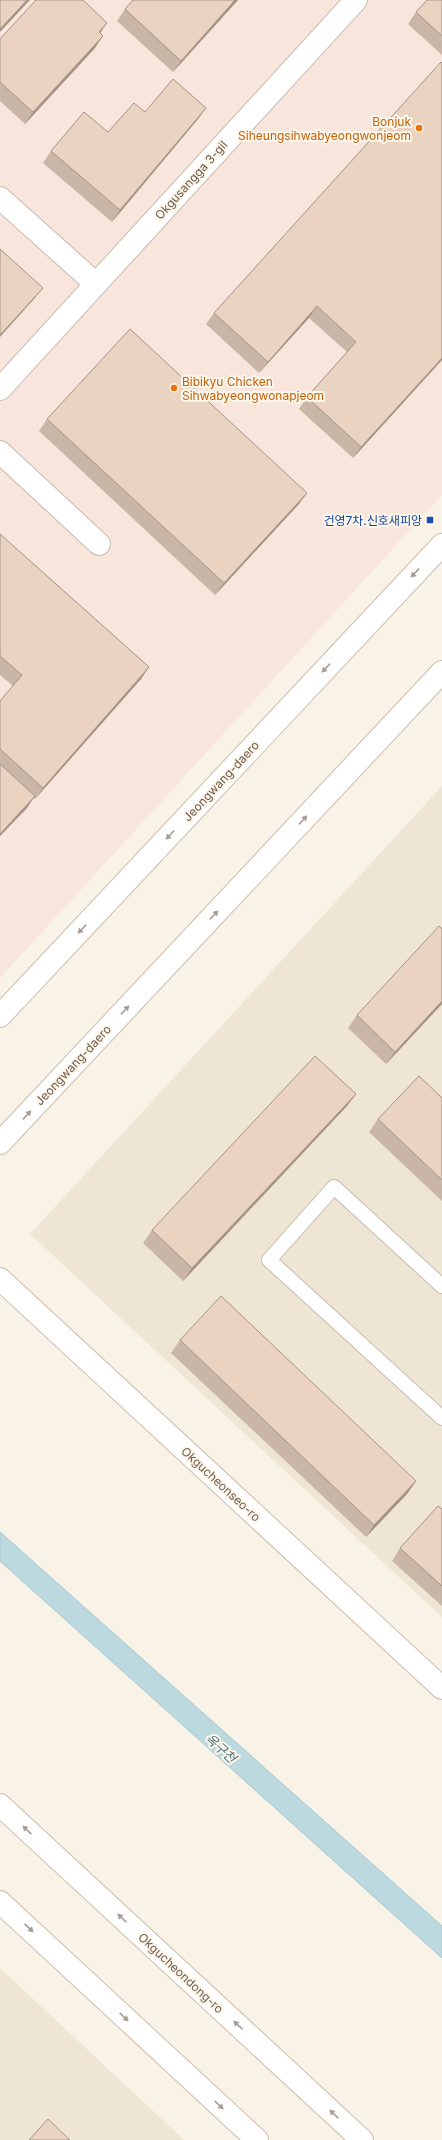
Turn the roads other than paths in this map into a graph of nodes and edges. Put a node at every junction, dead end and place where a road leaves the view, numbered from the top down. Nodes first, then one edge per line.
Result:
1 (352, 1) edge
2 (0, 198) edge
3 (96, 284) junction
4 (0, 389) edge
5 (0, 452) edge
6 (99, 544) dead end
7 (442, 545) edge
8 (442, 672) edge
9 (0, 1016) edge
10 (0, 1143) edge
11 (0, 1279) edge
12 (442, 1286) edge
13 (442, 1418) edge
14 (442, 1688) edge
15 (0, 1805) edge
16 (0, 1902) edge
17 (257, 2140) edge
18 (362, 2140) edge

1 - 3 street, Okgusangga 3-gil
2 - 3 street
3 - 4 street, Okgusangga 3-gil
5 - 6 street
7 -> 9 street, Jeongwang-daero
10 -> 8 street, Jeongwang-daero
11 - 14 street, Okgucheonseo-ro
12 - 13 lane
18 -> 15 street, Okgucheondong-ro
16 -> 17 street

